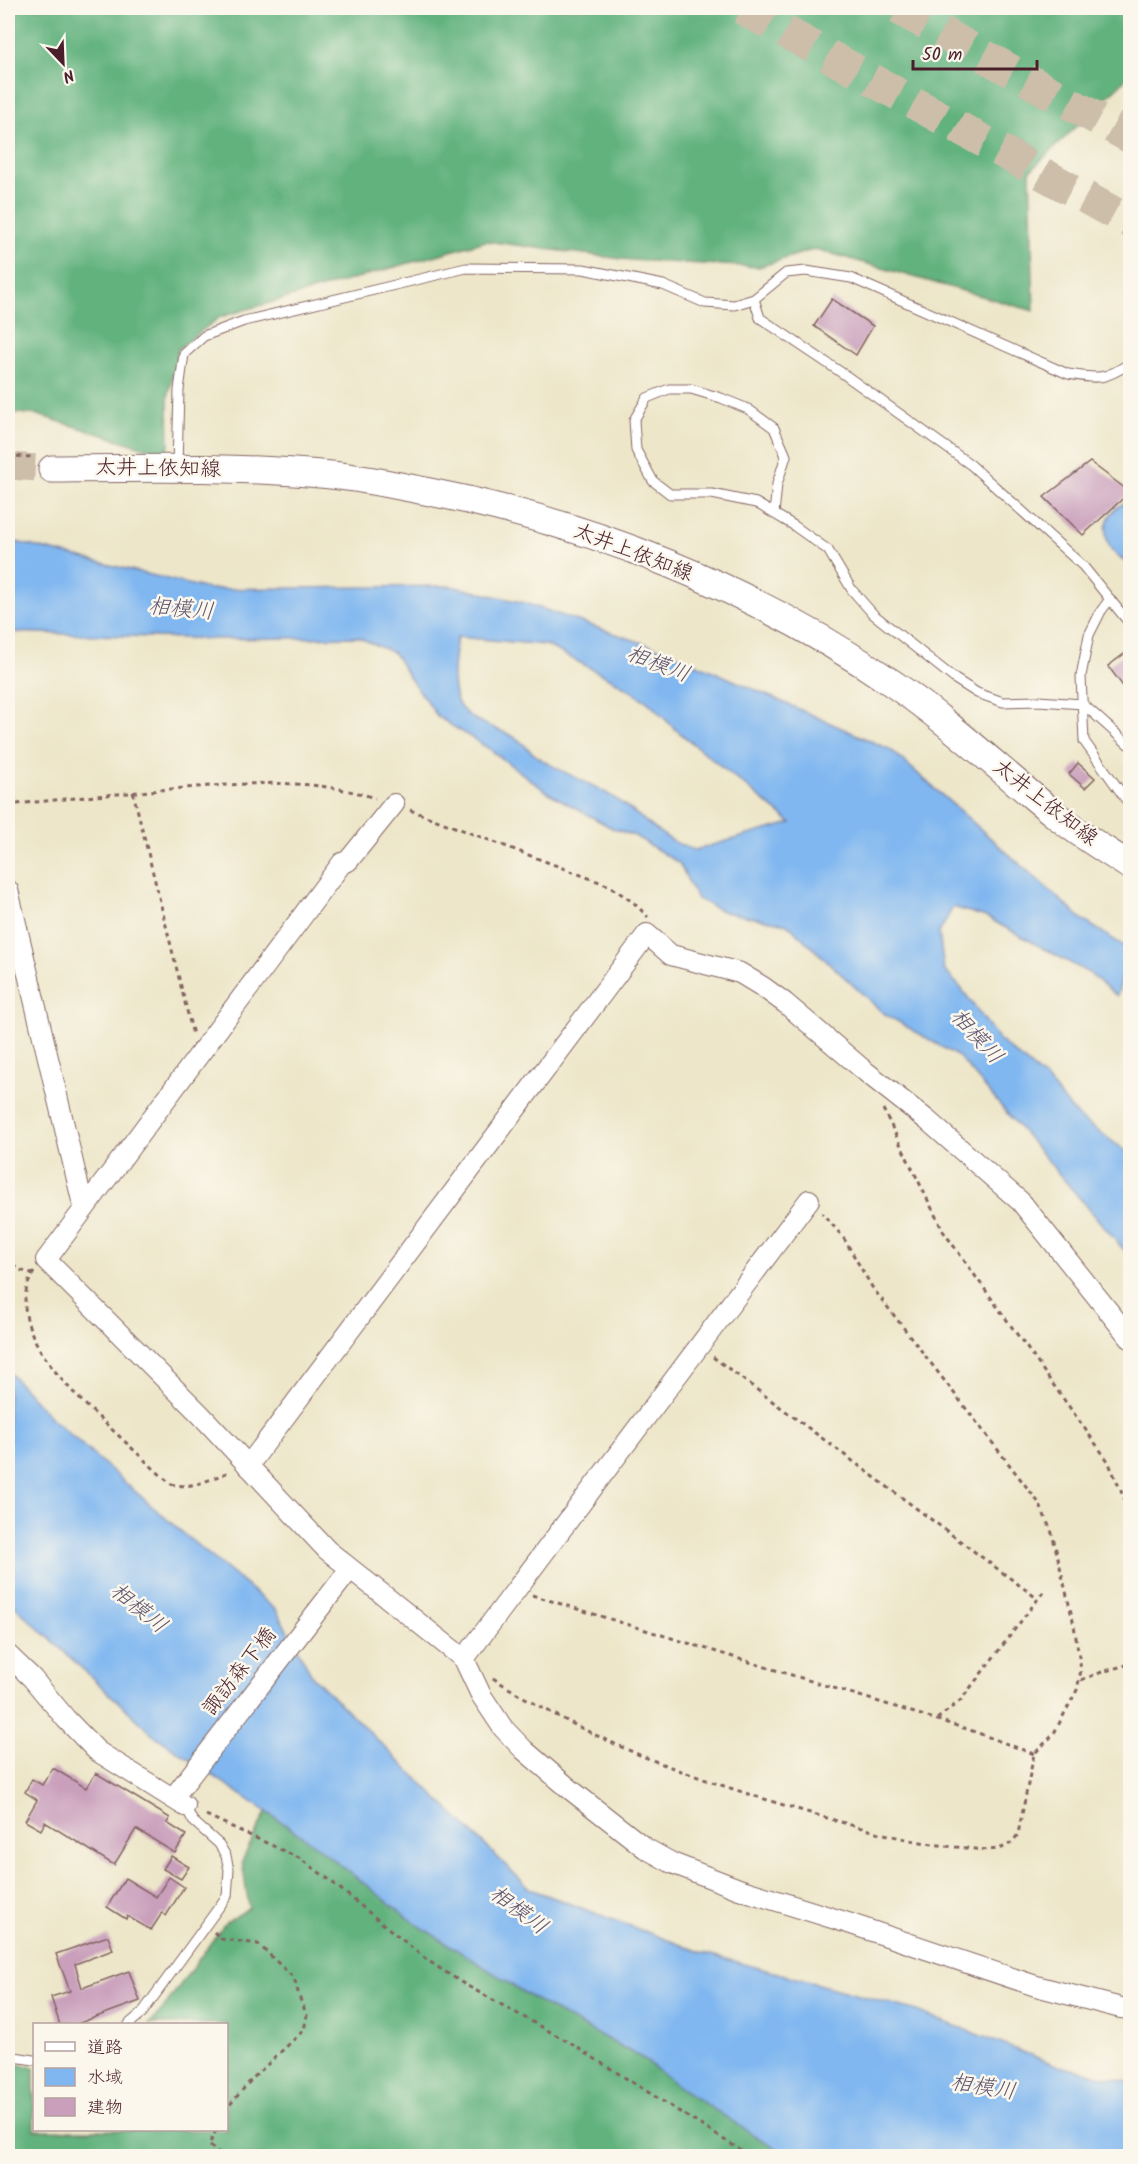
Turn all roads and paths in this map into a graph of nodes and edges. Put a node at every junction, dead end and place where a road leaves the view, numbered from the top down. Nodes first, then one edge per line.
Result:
1 (754, 299) junction
2 (1131, 363) edge
3 (177, 467) junction
4 (52, 469) tunnel mouth
5 (774, 514) junction
6 (1110, 599) junction
7 (1131, 624) edge
8 (1083, 704) junction
9 (1131, 746) edge
10 (133, 792) junction
11 (394, 804) junction
12 (8, 805) edge
13 (1131, 805) edge
14 (1131, 866) edge
15 (8, 890) edge
16 (650, 919) dead end
17 (198, 1056) junction
18 (880, 1103) dead end
19 (809, 1200) joint
20 (84, 1209) junction
21 (8, 1258) edge
22 (39, 1267) junction
23 (1131, 1338) edge
24 (699, 1347) junction
25 (248, 1466) junction
26 (1131, 1512) edge
27 (345, 1575) junction
28 (516, 1590) junction
29 (1044, 1591) dead end
30 (1038, 1599) junction
31 (8, 1655) edge
32 (464, 1659) junction
33 (1131, 1664) edge
34 (493, 1678) dead end
35 (1080, 1681) junction
36 (937, 1719) junction
37 (1034, 1754) junction
38 (179, 1798) junction
39 (211, 1919) junction
40 (1131, 2008) edge
41 (131, 2023) edge
42 (8, 2056) edge
43 (33, 2060) edge
44 (228, 2107) edge
45 (216, 2131) edge
46 (112, 2157) edge
47 (201, 2157) edge
48 (221, 2157) edge
49 (750, 2157) edge

1 - 2 lane
1 - 3 lane
1 - 6 lane
3 - 4 main road, 太井上依知線
3 - 14 main road, 太井上依知線
5 - 5 lane
5 - 8 lane
6 - 7 lane
6 - 8 lane
8 - 9 lane
8 - 13 lane
10 - 11 path
10 - 12 path
10 - 17 path
11 - 16 path
11 - 17 street
15 - 20 street
17 - 20 street
18 - 26 path
19 - 24 street
19 - 35 path
20 - 22 street
21 - 22 path
22 - 25 street
22 - 25 path
23 - 25 street
24 - 28 street
24 - 30 path
25 - 27 street
27 - 32 street
27 - 38 street, 諏訪森下橋
28 - 32 street
28 - 36 path
29 - 30 path
30 - 36 path
31 - 38 street
32 - 40 street
33 - 35 path
34 - 37 path
35 - 37 path
36 - 37 path
38 - 39 lane
38 - 49 path
39 - 41 lane
39 - 44 path
42 - 43 lane
45 - 48 path
46 - 47 path

